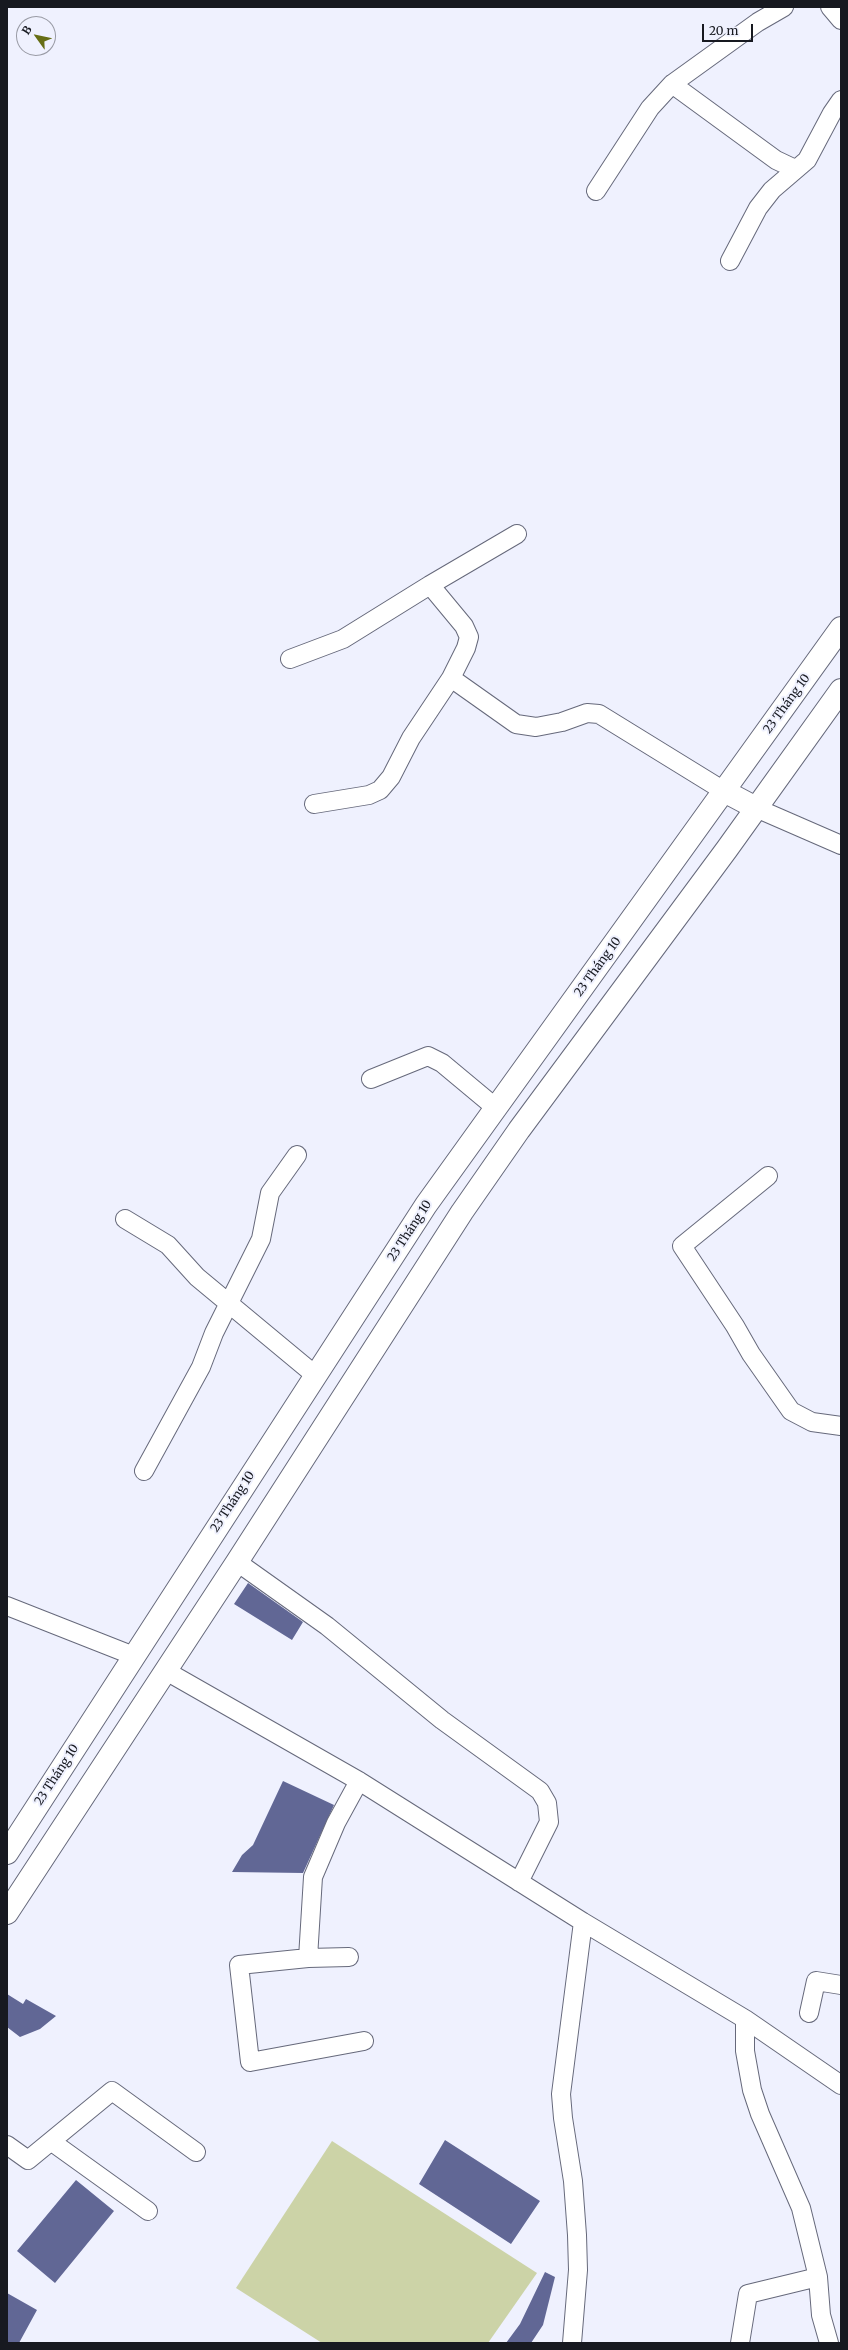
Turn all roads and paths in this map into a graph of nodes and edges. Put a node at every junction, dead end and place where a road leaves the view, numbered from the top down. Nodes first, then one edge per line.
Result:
1 (784, 7) edge
2 (830, 7) edge
3 (841, 20) edge
4 (672, 84) junction
5 (841, 100) edge
6 (795, 169) junction
7 (596, 191) dead end
8 (730, 261) dead end
9 (517, 534) dead end
10 (430, 585) junction
11 (841, 628) edge
12 (290, 659) dead end
13 (451, 678) junction
14 (841, 690) edge
15 (724, 791) junction
16 (314, 804) dead end
17 (756, 808) junction
18 (841, 844) edge
19 (371, 1079) dead end
20 (496, 1108) junction
21 (297, 1155) dead end
22 (768, 1176) dead end
23 (125, 1219) dead end
24 (228, 1304) junction
25 (315, 1375) junction
26 (841, 1426) edge
27 (144, 1471) dead end
28 (237, 1562) junction
29 (7, 1606) edge
30 (134, 1656) junction
31 (166, 1671) junction
32 (359, 1782) junction
33 (7, 1852) edge
34 (519, 1882) junction
35 (7, 1914) edge
36 (583, 1922) junction
37 (308, 1958) junction
38 (349, 1958) dead end
39 (841, 1985) edge
40 (809, 2013) dead end
41 (745, 2019) junction
42 (364, 2041) dead end
43 (841, 2085) edge
44 (52, 2142) junction
45 (7, 2145) edge
46 (196, 2152) dead end
47 (148, 2211) dead end
48 (818, 2277) junction
49 (572, 2343) edge
50 (740, 2343) edge
51 (829, 2343) edge

1 - 4 street
2 - 3 street
4 - 6 street
4 - 7 street
5 - 6 street
6 - 8 street
9 - 10 street
10 - 12 street
10 - 13 street
11 - 15 main road, 23 Tháng 10
13 - 15 street
13 - 16 street
14 - 17 main road
15 - 17 main road
15 - 20 main road, 23 Tháng 10
17 - 18 street
17 - 28 main road
19 - 20 street
20 - 25 main road, 23 Tháng 10
21 - 24 street
22 - 26 street
23 - 24 street
24 - 25 street
24 - 27 street
25 - 30 main road, 23 Tháng 10
28 - 31 main road
28 - 34 street
29 - 30 street
30 - 31 main road
30 - 33 main road, 23 Tháng 10
31 - 32 street
31 - 35 main road
32 - 34 street
32 - 37 street
34 - 36 street
36 - 41 street
36 - 49 street
37 - 38 street
37 - 42 street
39 - 40 street
41 - 43 street
41 - 48 street
44 - 45 street
44 - 46 street
44 - 47 street
48 - 50 street
48 - 51 street

